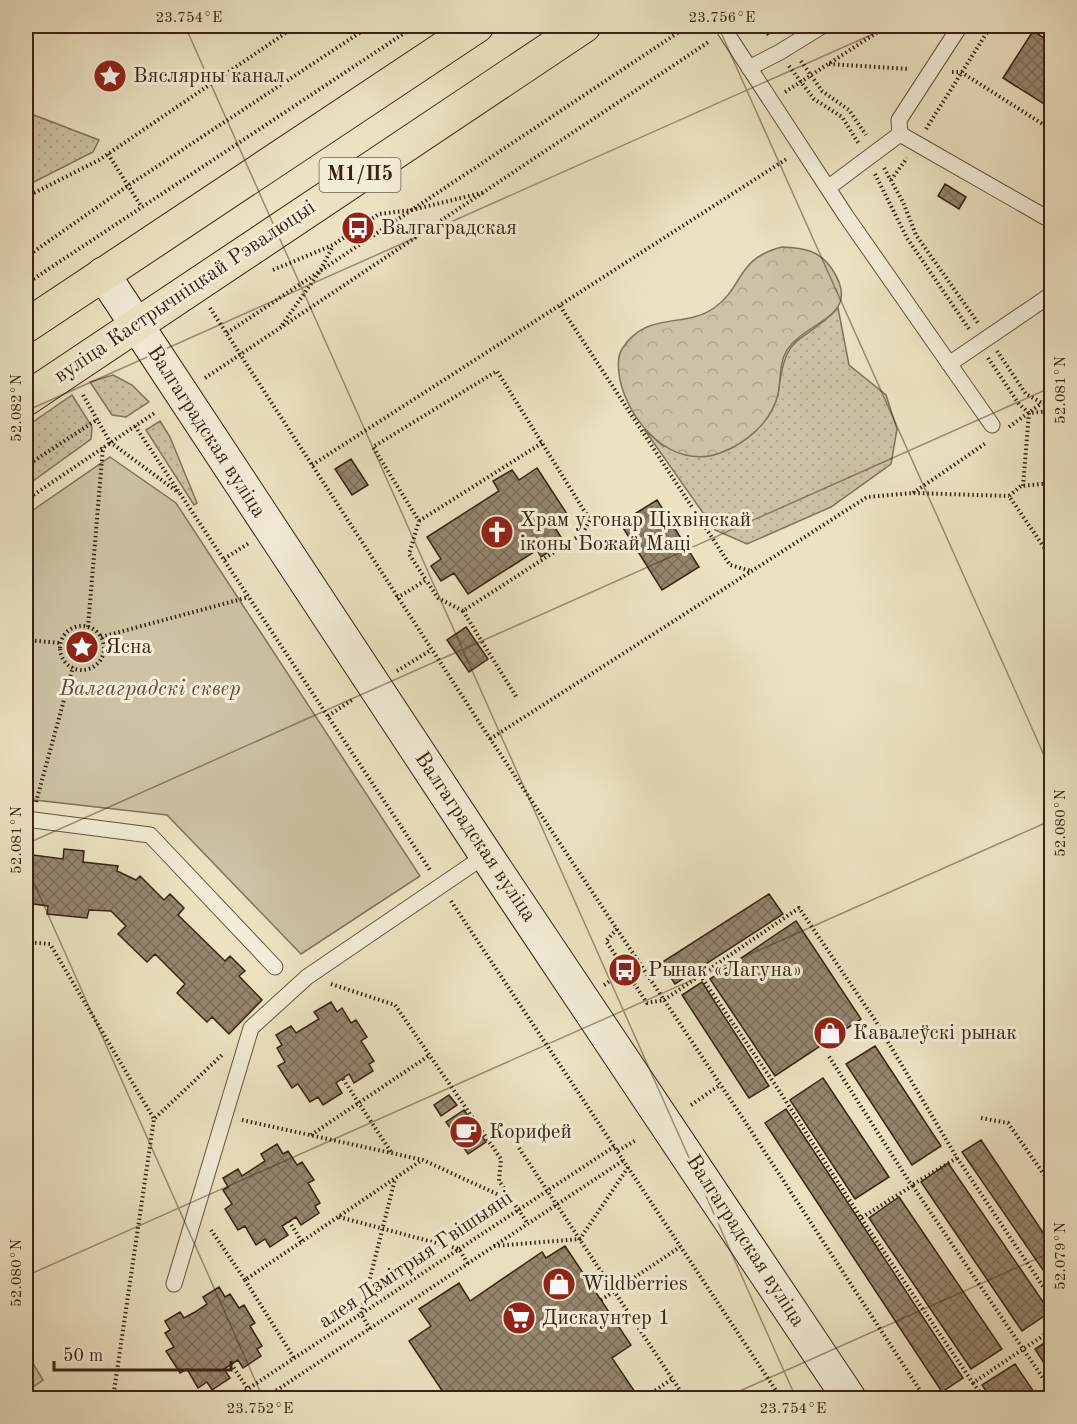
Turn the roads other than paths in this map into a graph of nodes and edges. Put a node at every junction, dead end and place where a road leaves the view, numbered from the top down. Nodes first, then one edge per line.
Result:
1 (477, 26) edge
2 (584, 26) edge
3 (822, 26) edge
4 (960, 26) edge
5 (724, 28) edge
6 (749, 68) junction
7 (900, 134) junction
8 (829, 187) junction
9 (1052, 222) edge
10 (103, 274) junction
11 (1052, 294) edge
12 (26, 326) edge
13 (137, 326) junction
14 (949, 364) junction
15 (26, 399) edge
16 (994, 433) road end
17 (28, 820) edge
18 (486, 855) junction
19 (275, 967) dead end
20 (174, 1284) dead end
21 (849, 1398) edge

1 - 10 highway, М1/П5
2 - 13 highway, вуліца Кастрычніцкай Рэвалюцыі / М1/П5
3 - 6 lane
4 - 7 lane
5 - 6 lane
6 - 8 lane
7 - 8 lane
7 - 9 lane
8 - 14 lane
10 - 12 highway, М1/П5
10 - 13 main road, Валгаградская вуліца
11 - 14 lane
13 - 15 highway, вуліца Кастрычніцкай Рэвалюцыі / М1/П5
13 - 18 main road, Валгаградская вуліца
14 - 16 lane
17 - 19 lane
18 - 20 lane
18 - 21 main road, Валгаградская вуліца

